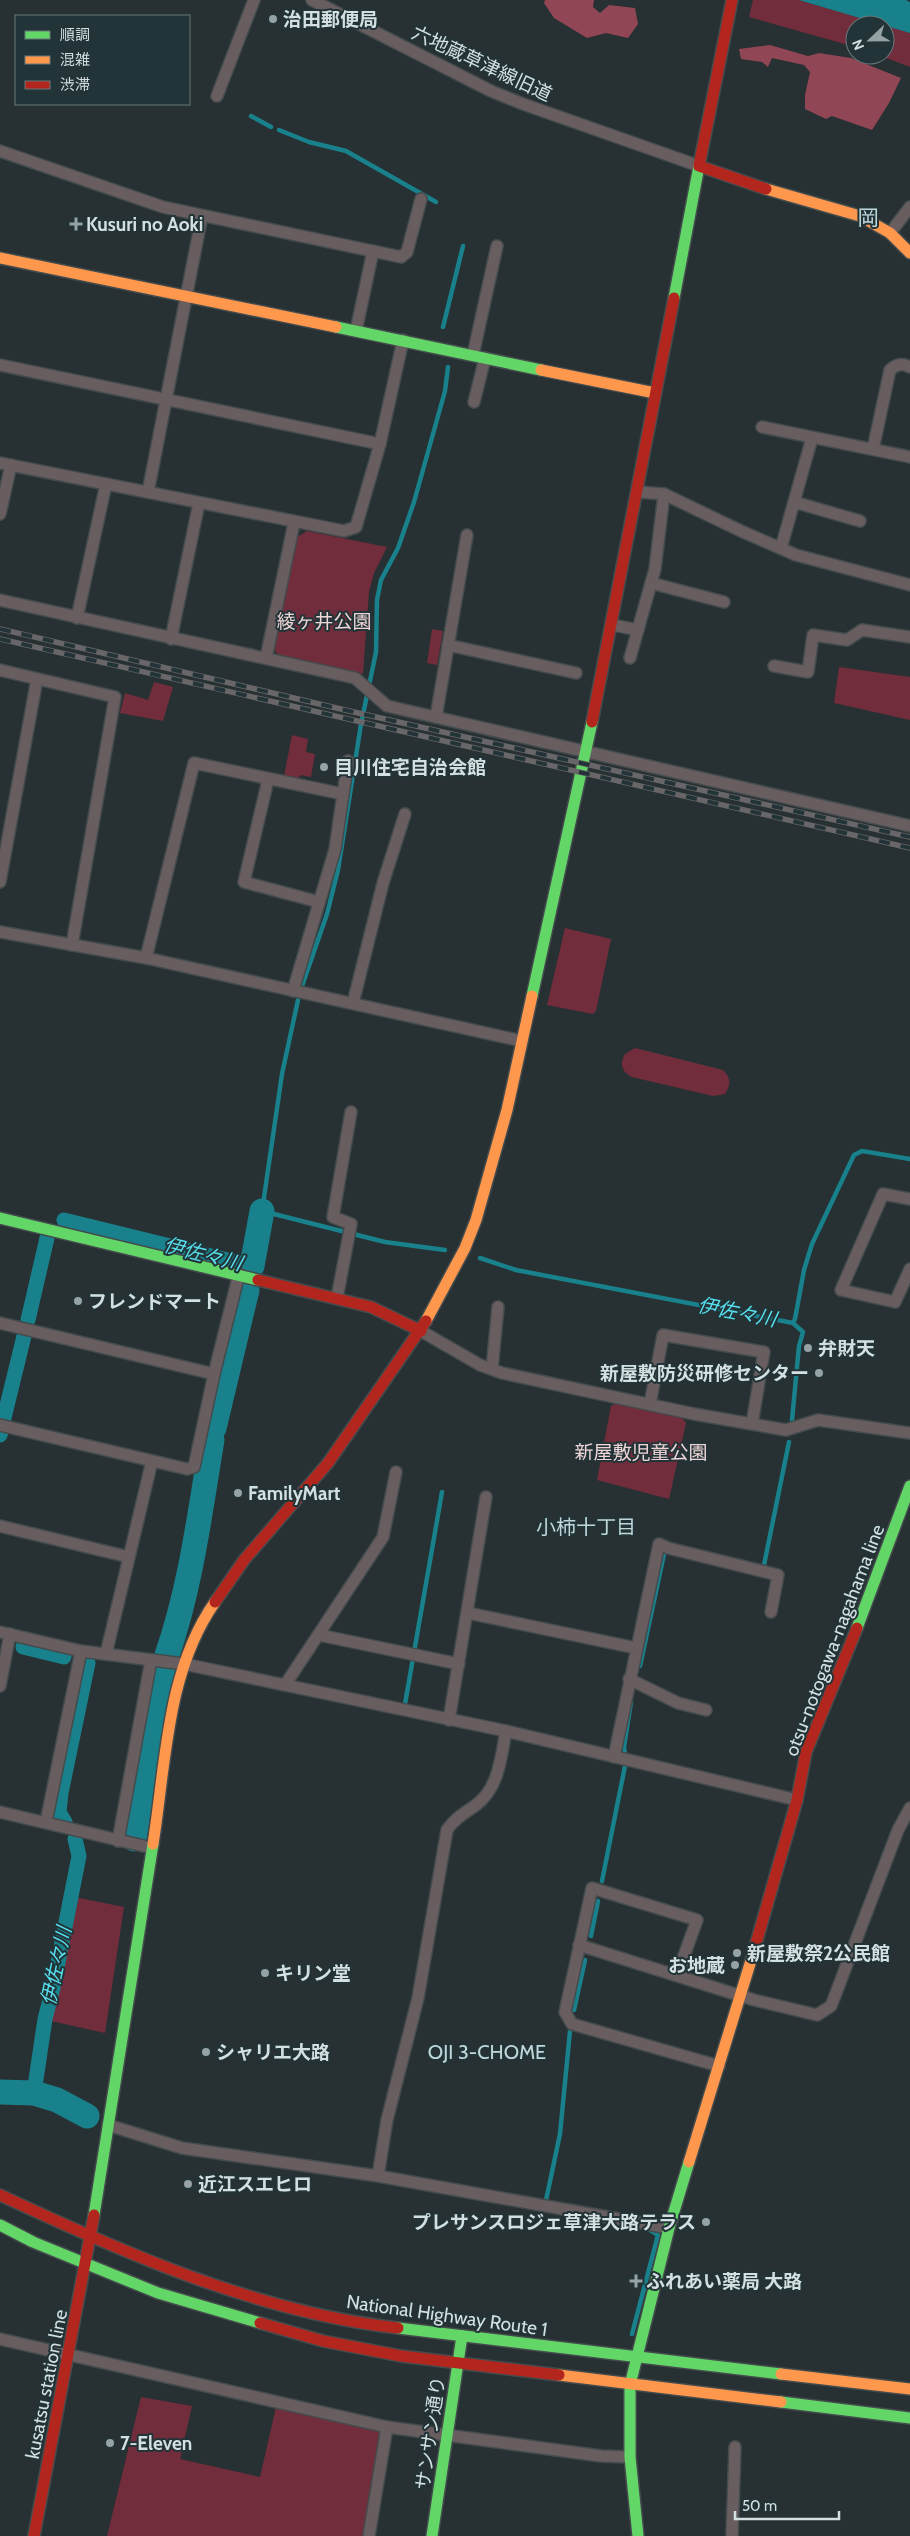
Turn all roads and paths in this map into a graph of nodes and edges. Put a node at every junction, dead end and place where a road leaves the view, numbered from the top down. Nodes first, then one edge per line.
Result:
1 (254, 0) edge
2 (312, 0) edge
3 (336, 5) edge
4 (731, 5) edge
5 (217, 96) dead end
6 (0, 151) edge
7 (699, 166) junction
8 (421, 199) dead end
9 (910, 207) edge
10 (202, 216) junction
11 (890, 233) junction
12 (497, 246) dead end
13 (373, 251) junction
14 (910, 254) edge
15 (0, 258) edge
16 (186, 296) junction
17 (356, 331) junction
18 (402, 340) junction
19 (473, 355) junction
20 (485, 358) junction
21 (0, 365) edge
22 (910, 367) edge
23 (655, 392) junction
24 (166, 399) junction
25 (474, 402) dead end
26 (762, 427) dead end
27 (812, 438) junction
28 (380, 444) junction
29 (873, 449) junction
30 (910, 457) edge
31 (5, 464) edge
32 (106, 484) junction
33 (148, 492) junction
34 (638, 492) junction
35 (664, 494) junction
36 (794, 502) junction
37 (200, 503) junction
38 (0, 514) edge
39 (860, 521) dead end
40 (294, 523) junction
41 (467, 535) dead end
42 (780, 548) junction
43 (651, 582) junction
44 (910, 586) edge
45 (0, 600) edge
46 (724, 602) dead end
47 (77, 618) junction
48 (613, 625) junction
49 (638, 630) junction
50 (910, 637) edge
51 (171, 639) junction
52 (448, 645) junction
53 (266, 658) junction
54 (630, 658) dead end
55 (774, 666) dead end
56 (0, 670) edge
57 (576, 673) dead end
58 (37, 679) junction
59 (436, 717) junction
60 (586, 752) junction
61 (348, 761) dead end
62 (268, 780) junction
63 (343, 794) junction
64 (405, 814) dead end
65 (910, 826) edge
66 (0, 882) edge
67 (320, 902) junction
68 (0, 932) edge
69 (72, 945) junction
70 (146, 958) junction
71 (293, 991) junction
72 (353, 1003) junction
73 (522, 1041) junction
74 (351, 1112) dead end
75 (910, 1199) edge
76 (0, 1218) edge
77 (910, 1269) edge
78 (239, 1274) junction
79 (337, 1298) junction
80 (498, 1307) dead end
81 (0, 1322) edge
82 (420, 1331) junction
83 (492, 1369) junction
84 (214, 1374) junction
85 (650, 1404) junction
86 (752, 1424) junction
87 (0, 1425) edge
88 (910, 1433) edge
89 (152, 1461) junction
90 (396, 1472) dead end
91 (910, 1486) edge
92 (486, 1497) dead end
93 (0, 1526) edge
94 (129, 1557) junction
95 (771, 1612) dead end
96 (468, 1614) junction
97 (5, 1633) edge
98 (319, 1635) junction
99 (636, 1648) junction
100 (81, 1651) junction
101 (106, 1654) junction
102 (151, 1660) junction
103 (184, 1664) junction
104 (459, 1664) junction
105 (629, 1679) junction
106 (284, 1685) junction
107 (0, 1686) edge
108 (706, 1710) dead end
109 (449, 1720) junction
110 (506, 1731) junction
111 (614, 1757) junction
112 (797, 1800) junction
113 (910, 1808) edge
114 (0, 1812) edge
115 (46, 1822) junction
116 (118, 1840) junction
117 (152, 1848) junction
118 (579, 1945) junction
119 (677, 1975) junction
120 (742, 1994) junction
121 (719, 2066) junction
122 (108, 2125) junction
123 (378, 2176) junction
124 (0, 2195) edge
125 (0, 2225) edge
126 (670, 2228) junction
127 (90, 2238) junction
128 (86, 2263) junction
129 (462, 2336) junction
130 (0, 2339) edge
131 (70, 2353) junction
132 (637, 2357) junction
133 (458, 2364) junction
134 (630, 2385) junction
135 (910, 2389) edge
136 (910, 2418) edge
137 (387, 2427) junction
138 (446, 2435) junction
139 (735, 2447) dead end
140 (630, 2457) junction
141 (34, 2536) edge
142 (369, 2536) edge
143 (432, 2536) edge
144 (638, 2536) edge
145 (732, 2536) edge

1 - 5 street
2 - 3 street, 六地蔵草津線旧道
3 - 7 street, 六地蔵草津線旧道
4 - 7 main road
6 - 10 street
7 - 11 main road
7 - 23 main road, kusatsu station line
8 - 13 street
9 - 11 street
10 - 13 street
10 - 16 street
11 - 14 main road
12 - 19 street
13 - 17 street
15 - 16 main road
16 - 17 main road
16 - 24 street
17 - 18 main road
18 - 19 main road
18 - 28 street
19 - 20 main road
20 - 23 main road
20 - 25 street
21 - 24 street
22 - 29 street
23 - 34 main road, kusatsu station line
24 - 28 street
24 - 33 street
26 - 27 street
27 - 29 street
27 - 36 street
28 - 40 street
29 - 30 street
31 - 32 street
31 - 38 street
32 - 33 street
32 - 47 street
33 - 37 street
34 - 35 street
34 - 48 main road, kusatsu station line
35 - 42 street
35 - 43 street
36 - 39 street
36 - 42 street
37 - 40 street
37 - 51 street
40 - 53 street
41 - 52 street
42 - 44 street
43 - 46 street
43 - 49 street
45 - 47 street
47 - 51 street
48 - 49 street
48 - 60 main road, kusatsu station line
49 - 54 street
50 - 55 street
51 - 53 street
52 - 57 street
52 - 59 street
53 - 59 street
56 - 58 street
58 - 66 street
58 - 69 street
59 - 60 street
60 - 65 street
60 - 73 main road, kusatsu station line
61 - 63 street
62 - 63 street
62 - 67 street
62 - 70 street
63 - 67 street
64 - 72 street
67 - 71 street
68 - 69 street
69 - 70 street
70 - 71 street
71 - 72 street
72 - 73 street
73 - 82 main road, kusatsu station line
74 - 79 street
75 - 77 street
76 - 78 main road
78 - 79 main road
78 - 84 street
79 - 82 main road
80 - 83 street
81 - 84 street
82 - 83 street
82 - 103 main road, kusatsu station line
83 - 85 street
84 - 89 street
85 - 86 street
85 - 86 street
86 - 88 street
87 - 89 street
89 - 94 street
90 - 98 street
91 - 112 main road, otsu-notogawa-nagahama line
92 - 96 street
93 - 94 street
94 - 101 street
95 - 99 street
96 - 99 street
96 - 104 street
97 - 100 street
97 - 107 street
98 - 104 street
98 - 106 street
99 - 105 street
100 - 101 street
100 - 115 street
101 - 102 street
102 - 103 street
102 - 116 street
103 - 106 street
103 - 117 main road, kusatsu station line
104 - 109 street
105 - 108 street
105 - 111 street
106 - 109 street
109 - 110 street
110 - 111 street
110 - 123 street
111 - 112 street
112 - 120 main road, otsu-notogawa-nagahama line
113 - 120 street
114 - 115 street
115 - 116 street
116 - 117 street
117 - 122 main road, kusatsu station line
118 - 119 street
118 - 119 street
118 - 121 street
119 - 120 street
120 - 121 main road, otsu-notogawa-nagahama line
121 - 126 main road, otsu-notogawa-nagahama line
122 - 123 street
122 - 127 main road, kusatsu station line
123 - 126 street
124 - 127 main road, National Highway Route 1
125 - 128 main road
126 - 132 main road, otsu-notogawa-nagahama line
127 - 128 main road, kusatsu station line
127 - 129 main road, National Highway Route 1
128 - 131 main road, kusatsu station line
128 - 133 main road
129 - 132 main road, National Highway Route 1
129 - 133 main road, サンサン通り
130 - 131 street
131 - 137 street
131 - 141 main road, kusatsu station line
132 - 134 main road, otsu-notogawa-nagahama line
132 - 135 main road, National Highway Route 1
133 - 134 main road
133 - 138 main road, サンサン通り
134 - 136 main road
134 - 140 main road, otsu-notogawa-nagahama line
137 - 138 street
137 - 142 street
138 - 140 street
138 - 143 main road, サンサン通り
139 - 145 street
140 - 144 main road, otsu-notogawa-nagahama line

